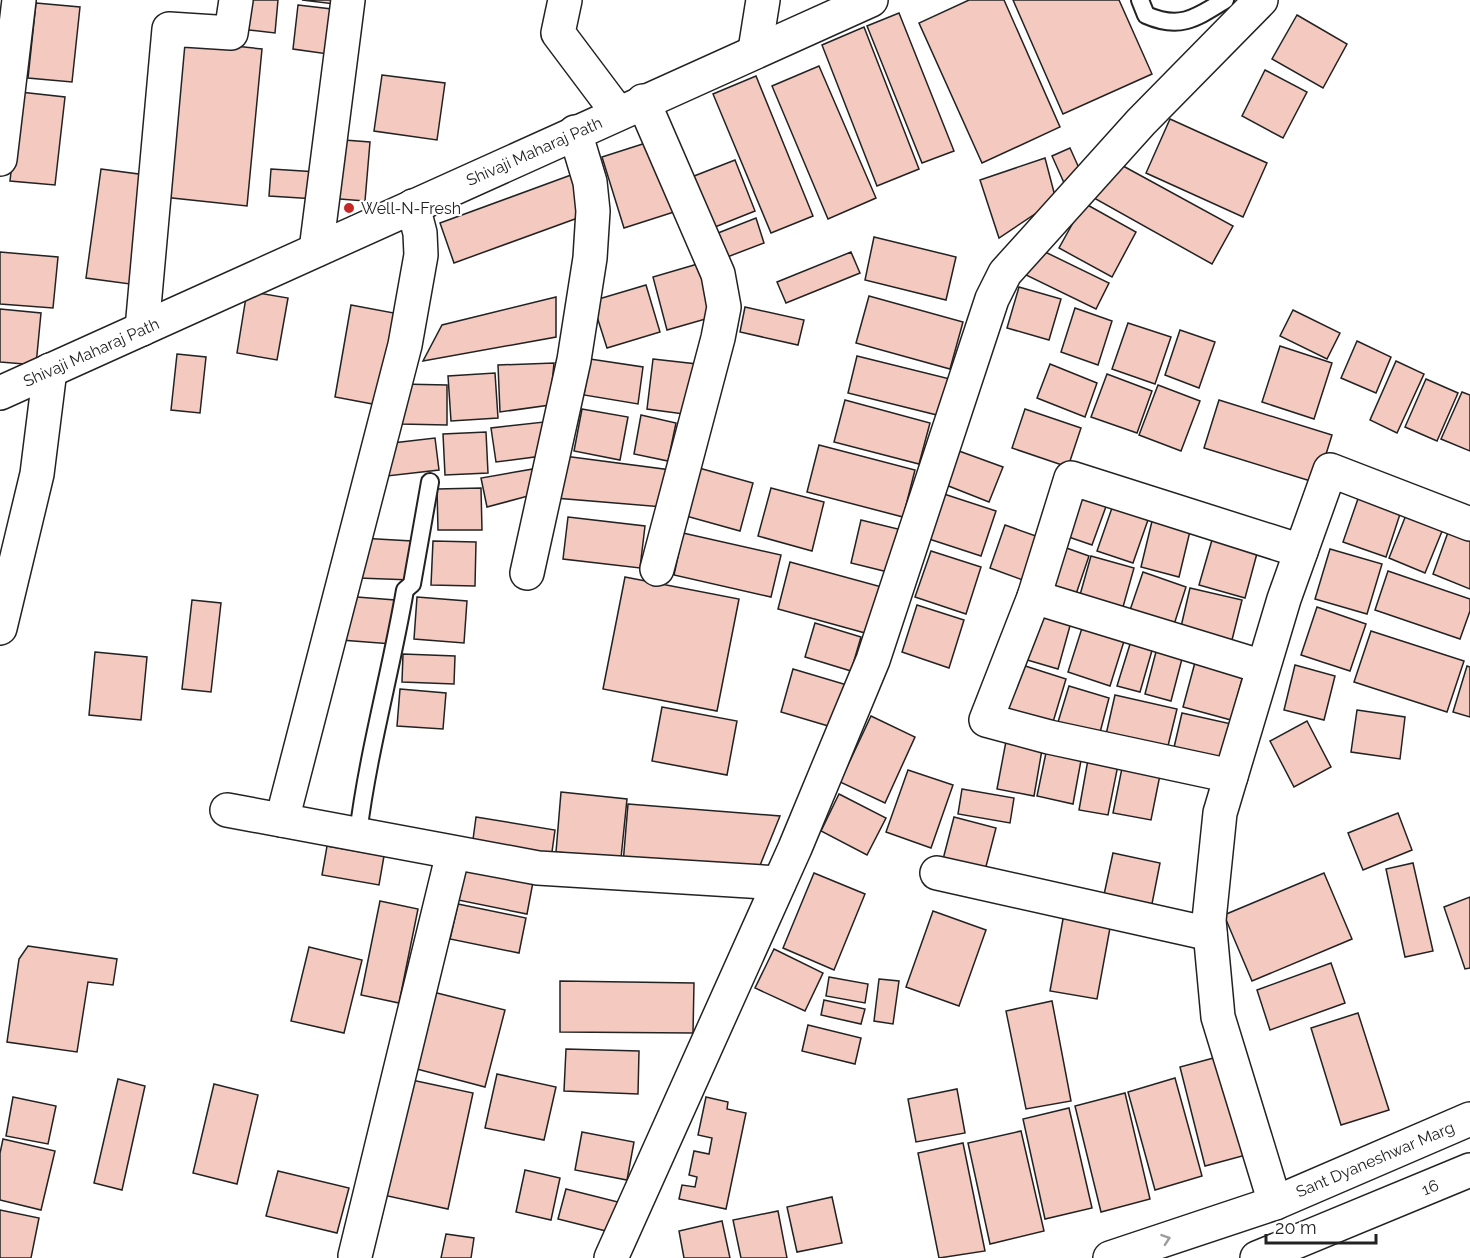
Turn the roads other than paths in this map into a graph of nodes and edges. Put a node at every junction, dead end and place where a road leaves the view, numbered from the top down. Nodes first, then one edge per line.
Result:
1 (19, 0) edge
2 (236, 0) edge
3 (348, 0) edge
4 (565, 0) edge
5 (763, 0) edge
6 (871, 0) edge
7 (1140, 0) edge
8 (1225, 0) edge
9 (1261, 0) edge
10 (755, 50) junction
11 (630, 107) junction
12 (575, 132) junction
13 (0, 159) edge
14 (413, 206) junction
15 (316, 250) junction
16 (142, 329) junction
17 (50, 370) junction
18 (0, 393) edge
19 (430, 482) dead end
20 (1470, 524) edge
21 (1301, 551) junction
22 (657, 569) dead end
23 (527, 573) dead end
24 (1034, 597) junction
25 (0, 628) edge
26 (1263, 667) junction
27 (1231, 776) junction
28 (227, 810) dead end
29 (282, 820) junction
30 (358, 834) junction
31 (453, 853) junction
32 (937, 873) dead end
33 (779, 883) junction
34 (1210, 934) junction
35 (1470, 1119) edge
36 (1470, 1170) edge
37 (1275, 1203) junction
38 (355, 1256) dead end
39 (611, 1258) edge
40 (1110, 1258) edge
41 (1257, 1258) edge

1 - 13 street
2 - 16 street
3 - 15 street
4 - 11 street
5 - 10 street
6 - 10 street, Shivaji Maharaj Path
7 - 8 lane
9 - 33 street
10 - 11 street, Shivaji Maharaj Path
11 - 12 street, Shivaji Maharaj Path
11 - 22 street
12 - 14 street, Shivaji Maharaj Path
12 - 23 street
14 - 15 street, Shivaji Maharaj Path
14 - 29 street
15 - 16 street, Shivaji Maharaj Path
16 - 17 street, Shivaji Maharaj Path
17 - 18 street, Shivaji Maharaj Path
17 - 25 street
19 - 30 lane
20 - 21 street
21 - 24 street
21 - 26 street
24 - 26 street
24 - 27 street
26 - 27 street
27 - 34 street
28 - 29 street
29 - 30 street
30 - 31 street
31 - 33 street
31 - 38 street
32 - 34 street
33 - 39 street
34 - 37 street
35 - 37 street, Sant Dyaneshwar Marg
36 - 41 street, 16
40 -> 37 street, Sant Dyaneshwar Marg

